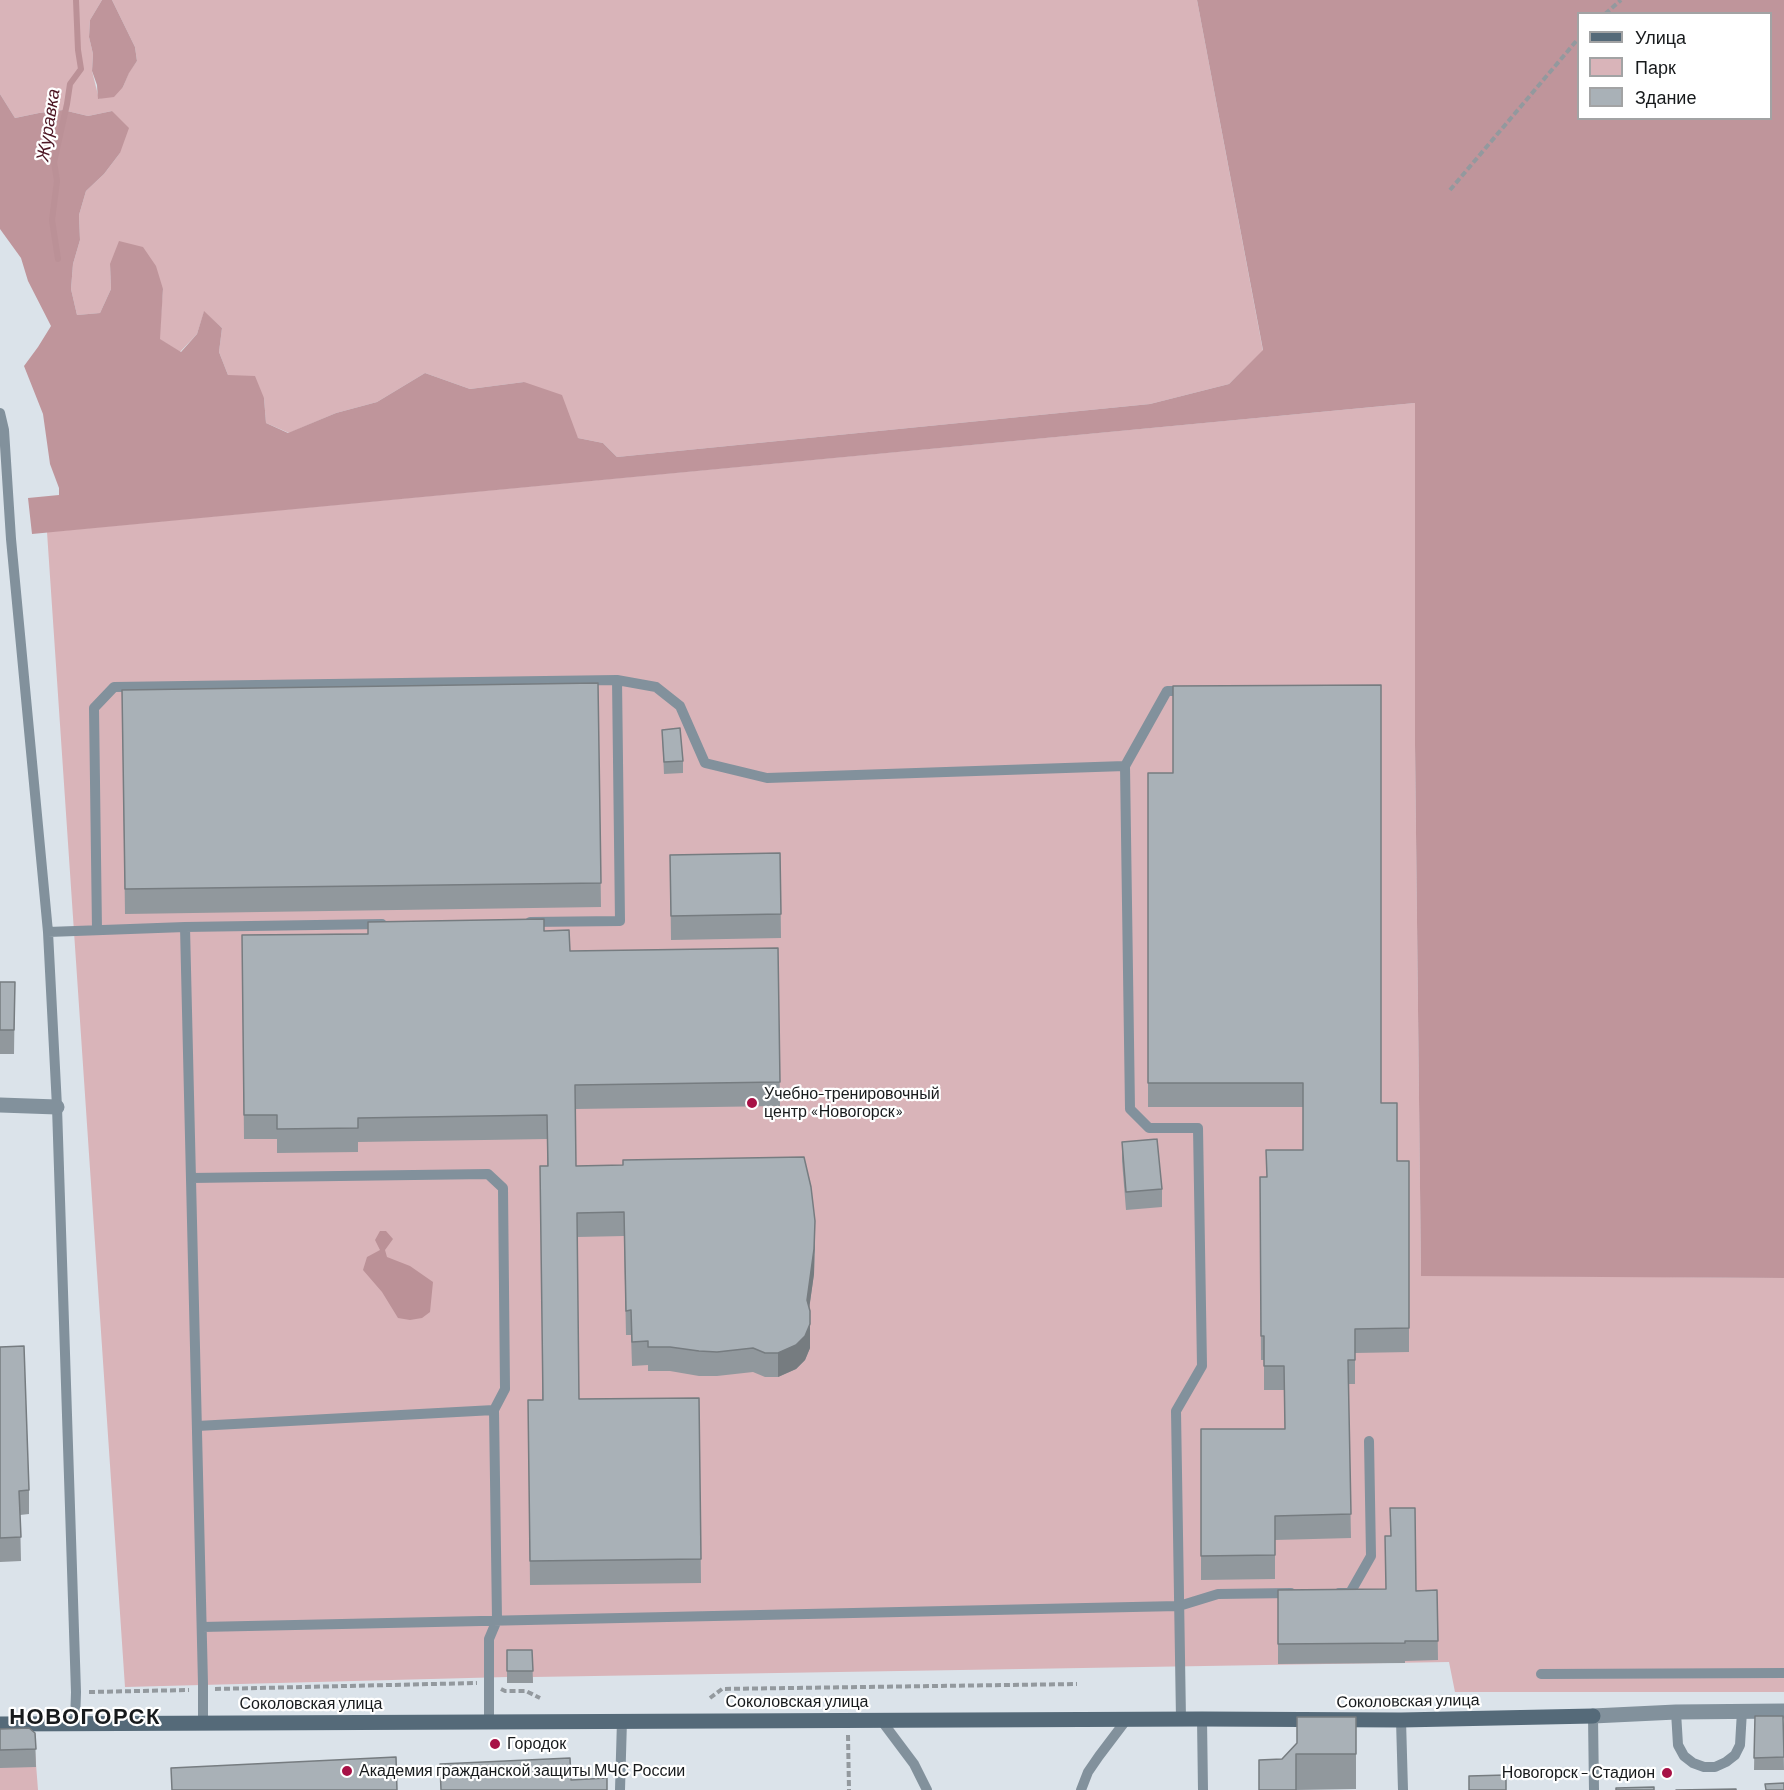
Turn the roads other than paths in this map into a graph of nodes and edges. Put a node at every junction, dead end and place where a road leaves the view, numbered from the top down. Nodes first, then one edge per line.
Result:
1 (0, 413) edge
2 (617, 680) junction
3 (1197, 691) edge
4 (1125, 766) junction
5 (514, 922) edge
6 (396, 924) edge
7 (185, 927) junction
8 (97, 930) junction
9 (48, 932) junction
10 (0, 1105) edge
11 (57, 1107) junction
12 (191, 1178) junction
13 (494, 1410) junction
14 (197, 1426) junction
15 (1370, 1441) dead end
16 (1306, 1593) edge
17 (1328, 1593) edge
18 (1179, 1606) junction
19 (497, 1620) junction
20 (202, 1627) junction
21 (1784, 1673) edge
22 (1541, 1674) dead end
23 (1742, 1711) junction
24 (1784, 1711) edge
25 (1676, 1712) junction
26 (1593, 1716) junction
27 (1127, 1719) junction
28 (1180, 1719) junction
29 (1202, 1719) junction
30 (622, 1720) junction
31 (880, 1720) junction
32 (1401, 1720) junction
33 (489, 1721) junction
34 (203, 1722) junction
35 (75, 1723) junction
36 (0, 1724) edge
37 (620, 1790) edge
38 (927, 1790) edge
39 (1081, 1790) edge
40 (1203, 1790) edge
41 (1403, 1790) edge
42 (1594, 1790) edge

1 - 9 lane
2 - 4 lane
2 - 5 lane
2 - 8 lane
3 - 4 lane
4 - 18 lane
6 - 7 lane
7 - 8 lane
7 - 12 lane
8 - 9 lane
9 - 11 lane
10 - 11 street
11 - 35 lane
12 - 13 lane
12 - 14 lane
13 - 14 lane
13 - 19 lane
14 - 20 lane
15 - 17 lane
16 - 18 lane
18 - 19 lane
18 - 28 lane
19 - 20 lane
19 - 33 lane
20 - 34 lane
21 - 22 lane
23 - 24 street
23 - 25 street
23 - 25 lane
25 - 26 street
26 - 32 street, Соколовская улица
26 - 42 lane
27 - 28 street, Соколовская улица
27 - 31 street, Соколовская улица
27 - 39 lane
28 - 29 street, Соколовская улица
29 - 32 street, Соколовская улица
29 - 40 lane
30 - 31 street, Соколовская улица
30 - 33 street, Соколовская улица
30 - 37 lane
31 - 38 lane
32 - 41 lane
33 - 34 street, Соколовская улица
34 - 35 street, Соколовская улица
35 - 36 street, Соколовская улица

